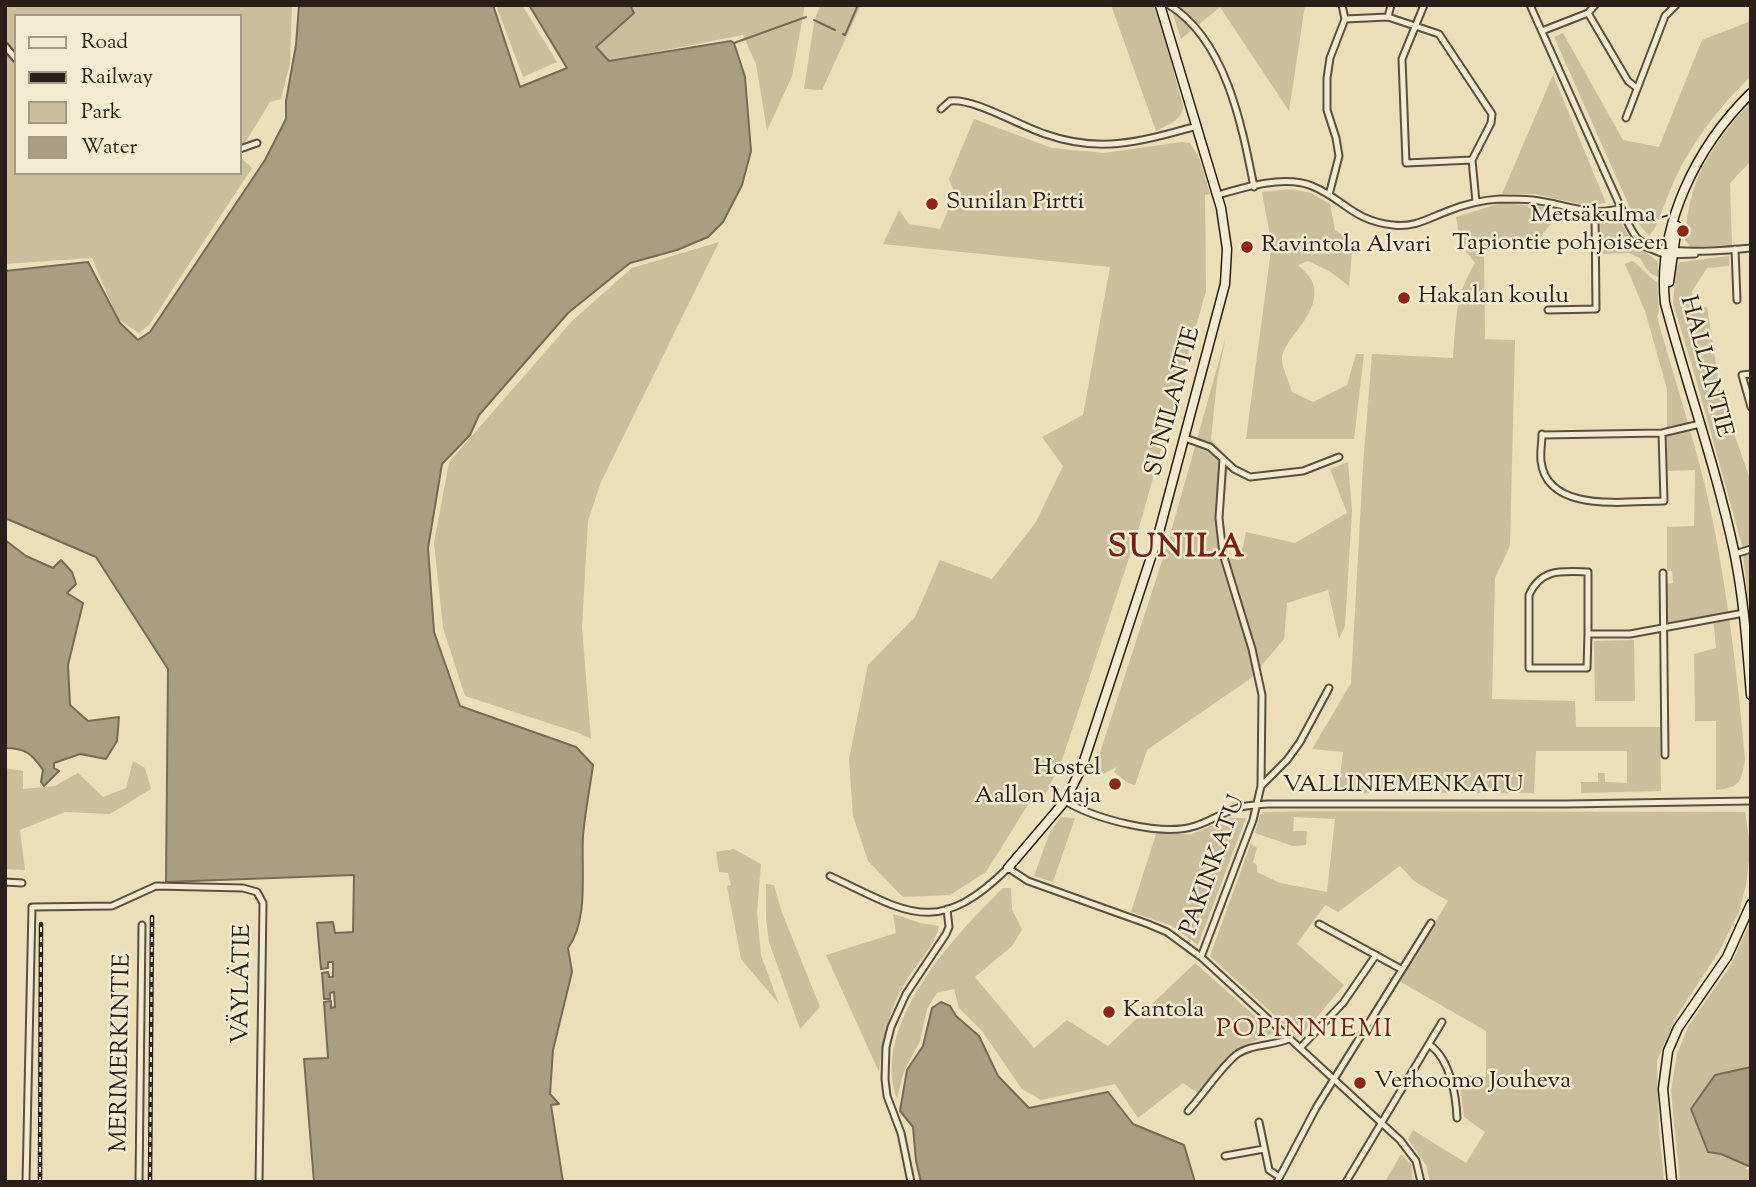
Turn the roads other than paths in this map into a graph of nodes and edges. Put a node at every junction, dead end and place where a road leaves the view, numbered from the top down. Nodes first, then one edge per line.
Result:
1 (1160, 5) edge
2 (1169, 5) edge
3 (1342, 5) edge
4 (1391, 5) edge
5 (1424, 5) edge
6 (1530, 5) edge
7 (1595, 5) edge
8 (1676, 5) edge
9 (1588, 13) junction
10 (1388, 17) junction
11 (1345, 19) junction
12 (1415, 24) junction
13 (1542, 31) junction
14 (1637, 88) junction
15 (1751, 93) edge
16 (941, 109) dead end
17 (1626, 118) dead end
18 (1197, 126) junction
19 (257, 143) dead end
20 (242, 148) edge
21 (1472, 160) junction
22 (1254, 187) junction
23 (1218, 195) junction
24 (1329, 195) junction
25 (1476, 202) junction
26 (1621, 208) junction
27 (1595, 213) junction
28 (1751, 248) edge
29 (1735, 249) junction
30 (1669, 252) junction
31 (1737, 300) dead end
32 (1548, 310) dead end
33 (1751, 374) edge
34 (1751, 407) edge
35 (1700, 424) junction
36 (1662, 433) junction
37 (1185, 438) junction
38 (1339, 457) dead end
39 (1223, 460) junction
40 (1751, 549) edge
41 (1734, 554) junction
42 (1663, 573) dead end
43 (1744, 613) junction
44 (1662, 628) junction
45 (1588, 634) junction
46 (1329, 688) dead end
47 (1751, 695) edge
48 (1665, 755) dead end
49 (1261, 786) junction
50 (1751, 801) edge
51 (1065, 802) junction
52 (1258, 805) junction
53 (1008, 868) junction
54 (830, 876) dead end
55 (5, 882) edge
56 (22, 883) dead end
57 (1751, 904) edge
58 (947, 909) junction
59 (1431, 923) dead end
60 (1319, 924) dead end
61 (142, 925) dead end
62 (1376, 956) junction
63 (1201, 957) junction
64 (1401, 969) junction
65 (1442, 1022) dead end
66 (1289, 1039) junction
67 (1430, 1045) junction
68 (1300, 1048) junction
69 (1333, 1079) junction
70 (1188, 1111) dead end
71 (1457, 1118) dead end
72 (1380, 1121) junction
73 (1259, 1122) dead end
74 (1264, 1149) junction
75 (1225, 1156) dead end
76 (1277, 1179) edge
77 (26, 1182) edge
78 (139, 1182) edge
79 (259, 1182) edge
80 (911, 1182) edge
81 (1346, 1182) edge
82 (1421, 1182) edge
83 (1672, 1182) edge

1 - 18 street, SUNILANTIE
2 - 22 street
3 - 11 street
4 - 10 street
5 - 12 street
6 - 13 street
7 - 9 street
8 - 14 street
9 - 13 street
9 - 14 street
10 - 11 street
10 - 12 street
11 - 24 street
12 - 21 street
12 - 21 street
13 - 26 street
14 - 17 street
15 - 30 street, HALLANTIE
16 - 18 street
18 - 23 street, SUNILANTIE
19 - 20 street
21 - 25 street
22 - 23 street
22 - 24 street
23 - 37 street, SUNILANTIE
24 - 25 street
25 - 27 street
26 - 27 street
26 - 30 street
27 - 32 street
28 - 29 street
29 - 30 street
29 - 31 street
30 - 35 street, HALLANTIE
33 - 34 street
35 - 36 street
35 - 41 street, HALLANTIE
36 - 36 street
37 - 39 street
37 - 51 street, SUNILANTIE
38 - 39 street
39 - 49 street, PAKINKATU
40 - 41 street
41 - 43 street, HALLANTIE
42 - 44 street
43 - 44 street
43 - 47 street, HALLANTIE
44 - 45 street
44 - 48 street
45 - 45 street
46 - 49 street
49 - 52 street, PAKINKATU
50 - 52 street, VALLINIEMENKATU
51 - 52 street, VALLINIEMENKATU
51 - 53 street, SUNILANTIE
52 - 63 street, PAKINKATU
53 - 58 street
53 - 63 street
54 - 58 street
55 - 56 street
57 - 83 street
58 - 80 street
59 - 64 street
60 - 62 street
61 - 78 street, MERIMERKINTIE
62 - 64 street
62 - 68 street
63 - 66 street
64 - 69 street
65 - 67 street
66 - 68 street
66 - 70 street
67 - 71 street
67 - 72 street
68 - 69 street
69 - 72 street
69 - 76 street
72 - 81 street
72 - 82 street
73 - 74 street
74 - 75 street
74 - 76 street
77 - 79 street, VÄYLÄTIE

